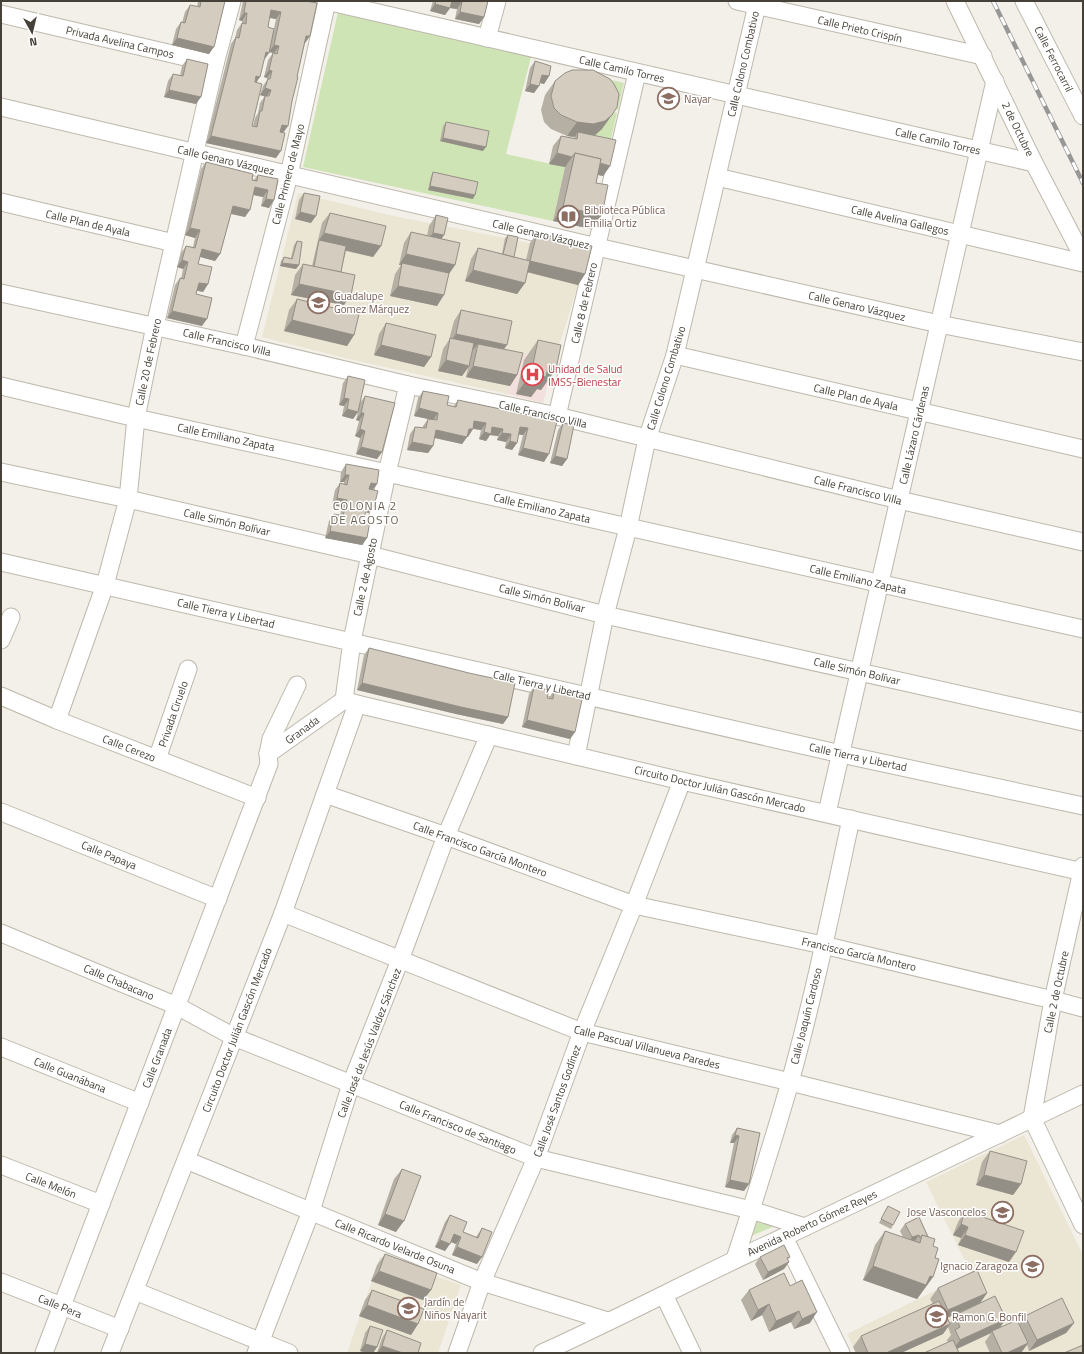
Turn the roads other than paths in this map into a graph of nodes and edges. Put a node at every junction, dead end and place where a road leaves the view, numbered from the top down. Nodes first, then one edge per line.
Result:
1 (232, 1) edge
2 (327, 1) edge
3 (496, 1) edge
4 (737, 1) edge
5 (955, 1) edge
6 (1024, 1) edge
7 (757, 3) edge
8 (1, 14) edge
9 (487, 38) junction
10 (983, 56) junction
11 (215, 64) junction
12 (637, 73) junction
13 (995, 81) junction
14 (736, 94) junction
15 (1, 107) edge
16 (1083, 116) edge
17 (979, 150) junction
18 (194, 152) junction
19 (1034, 163) junction
20 (289, 175) junction
21 (717, 177) junction
22 (1, 202) edge
23 (960, 234) junction
24 (174, 243) junction
25 (597, 247) junction
26 (1083, 257) edge
27 (1083, 263) edge
28 (696, 268) junction
29 (1, 293) edge
30 (939, 324) junction
31 (155, 326) junction
32 (244, 346) junction
33 (1083, 352) edge
34 (675, 355) junction
35 (408, 385) junction
36 (1, 386) edge
37 (919, 411) junction
38 (557, 416) junction
39 (136, 418) junction
40 (647, 439) junction
41 (1083, 449) edge
42 (1, 472) edge
43 (387, 473) junction
44 (128, 499) junction
45 (899, 500) junction
46 (628, 528) junction
47 (1083, 542) edge
48 (370, 555) junction
49 (1, 562) edge
50 (880, 584) junction
51 (105, 585) junction
52 (605, 614) junction
53 (11, 617) dead end
54 (1083, 629) edge
55 (1, 640) edge
56 (352, 641) junction
57 (188, 669) dead end
58 (860, 672) junction
59 (297, 685) dead end
60 (1, 696) edge
61 (588, 696) junction
62 (351, 702) junction
63 (57, 720) junction
64 (1083, 722) edge
65 (489, 735) junction
66 (841, 754) junction
67 (576, 756) junction
68 (157, 759) junction
69 (269, 759) junction
70 (682, 781) junction
71 (324, 794) junction
72 (257, 798) junction
73 (1083, 806) edge
74 (1, 812) edge
75 (827, 813) junction
76 (851, 819) junction
77 (446, 836) junction
78 (1083, 870) edge
79 (218, 899) junction
80 (634, 905) junction
81 (283, 913) junction
82 (1, 933) edge
83 (823, 946) junction
84 (400, 960) junction
85 (1053, 1000) junction
86 (177, 1006) junction
87 (1083, 1008) edge
88 (582, 1032) junction
89 (234, 1037) junction
90 (1, 1047) edge
91 (790, 1082) junction
92 (351, 1084) junction
93 (1083, 1094) edge
94 (140, 1103) junction
95 (1032, 1118) junction
96 (1000, 1134) junction
97 (536, 1158) junction
98 (186, 1160) junction
99 (1, 1165) edge
100 (101, 1204) junction
101 (751, 1210) junction
102 (311, 1211) junction
103 (1083, 1225) edge
104 (805, 1227) junction
105 (784, 1237) junction
106 (735, 1259) junction
107 (1, 1282) edge
108 (482, 1282) junction
109 (135, 1291) junction
110 (664, 1295) junction
111 (62, 1306) junction
112 (608, 1321) junction
113 (120, 1329) junction
114 (258, 1347) edge
115 (44, 1353) edge
116 (110, 1353) edge
117 (289, 1353) edge
118 (458, 1353) edge
119 (543, 1353) edge
120 (692, 1353) edge
121 (841, 1353) edge

1 - 11 street, Calle 20 de Febrero
2 - 9 street, Calle Camilo Torres
2 - 20 street, Calle Primero de Mayo
3 - 9 street
4 - 7 street, Calle Prieto Crispín
5 - 10 street, 2 de Octubre
6 - 16 street, Calle Ferrocarril
7 - 10 street, Calle Prieto Crispín
7 - 14 street, Calle Colono Combativo
8 - 11 street, Privada Avelina Campos
9 - 12 street, Calle Camilo Torres
10 - 13 street, 2 de Octubre
11 - 18 street, Calle 20 de Febrero
12 - 14 street, Calle Camilo Torres
12 - 25 street, Calle 8 de Febrero
13 - 17 street, Calle Lázaro Cárdenas
13 - 19 street, 2 de Octubre
14 - 17 street, Calle Camilo Torres
14 - 21 street, Calle Colono Combativo
15 - 18 street, Calle Genaro Vázquez
17 - 19 street, Calle Camilo Torres
17 - 23 street, Calle Lázaro Cárdenas
18 - 20 street, Calle Genaro Vázquez
18 - 24 street, Calle 20 de Febrero
19 - 26 street, 2 de Octubre
20 - 25 street, Calle Genaro Vázquez
20 - 32 street, Calle Primero de Mayo
21 - 23 street, Calle Avelina Gallegos
21 - 28 street, Calle Colono Combativo
22 - 24 street, Calle Plan de Ayala
23 - 27 street, Calle Avelina Gallegos
23 - 30 street, Calle Lázaro Cárdenas
24 - 31 street, Calle 20 de Febrero
25 - 28 street, Calle Genaro Vázquez
25 - 38 street, Calle 8 de Febrero
28 - 30 street, Calle Genaro Vázquez
28 - 34 street, Calle Colono Combativo
29 - 31 street, Calle Francisco Villa
30 - 33 street, Calle Genaro Vázquez
30 - 37 street, Calle Lázaro Cárdenas
31 - 32 street, Calle Francisco Villa
31 - 39 street, Calle 20 de Febrero
32 - 35 street, Calle Francisco Villa
34 - 37 street, Calle Plan de Ayala
34 - 40 street, Calle Colono Combativo
35 - 38 street, Calle Francisco Villa
35 - 43 street, Calle 2 de Agosto
36 - 39 street, Calle Emiliano Zapata
37 - 41 street, Calle Plan de Ayala
37 - 45 street, Calle Lázaro Cárdenas
38 - 40 street, Calle Francisco Villa
39 - 43 street, Calle Emiliano Zapata
39 - 44 street, Calle 20 de Febrero
40 - 45 street, Calle Francisco Villa
40 - 46 street, Calle Colono Combativo
42 - 44 street, Calle Simón Bolívar
43 - 46 street, Calle Emiliano Zapata
43 - 48 street, Calle 2 de Agosto
44 - 48 street, Calle Simón Bolívar
44 - 51 street, Calle 20 de Febrero
45 - 47 street, Calle Francisco Villa
45 - 50 street, Calle Lázaro Cárdenas
46 - 50 street, Calle Emiliano Zapata
46 - 52 street, Calle Colono Combativo
48 - 52 street, Calle Simón Bolívar
48 - 56 street, Calle 2 de Agosto
49 - 51 street, Calle Tierra y Libertad
50 - 54 street, Calle Emiliano Zapata
50 - 58 street, Calle Lázaro Cárdenas
51 - 56 street, Calle Tierra y Libertad
51 - 63 street, Calle 20 de Febrero
52 - 58 street, Calle Simón Bolívar
52 - 61 street, Calle Colono Combativo
53 - 55 street
56 - 61 street, Calle Tierra y Libertad
56 - 62 street, Calle 2 de Agosto
57 - 68 street, Privada Ciruelo
58 - 64 street, Calle Simón Bolívar
58 - 66 street, Calle Lázaro Cárdenas
59 - 69 street, Calle Granada
60 - 63 street, Calle Cerezo
61 - 66 street, Calle Tierra y Libertad
61 - 67 street, Calle Colono Combativo
62 - 65 street, Circuito Doctor Julián Gascón Mercado
62 - 69 street, Granada
62 - 71 street, Circuito Doctor Julián Gascón Mercado
63 - 68 street, Calle Cerezo
65 - 67 street, Circuito Doctor Julián Gascón Mercado
65 - 77 street, Calle José de Jesús Valdez Sánchez
66 - 73 street, Calle Tierra y Libertad
66 - 75 street, Calle Lázaro Cárdenas
67 - 70 street, Circuito Doctor Julián Gascón Mercado
68 - 72 street, Calle Cerezo
69 - 72 street, Calle Granada
70 - 75 street, Circuito Doctor Julián Gascón Mercado
70 - 80 street, Calle José Santos Godínez
71 - 77 street, Calle Francisco García Montero
71 - 81 street, Circuito Doctor Julián Gascón Mercado
72 - 79 street, Calle Granada
74 - 79 street, Calle Papaya
75 - 76 street, Circuito Doctor Julián Gascón Mercado
76 - 78 street, Circuito Doctor Julián Gascón Mercado
76 - 83 street, Calle Joaquín Cardoso
77 - 80 street, Calle Francisco García Montero
77 - 84 street, Calle José de Jesús Valdez Sánchez
78 - 85 street, Calle 2 de Octubre
79 - 86 street, Calle Granada
80 - 83 street, Francisco García Montero
80 - 88 street, Calle José Santos Godínez
81 - 84 street, Calle Pascual Villanueva Paredes
81 - 89 street, Circuito Doctor Julián Gascón Mercado
82 - 86 street, Calle Chabacano
83 - 85 street, Francisco García Montero
83 - 91 street, Calle Joaquín Cardoso
84 - 88 street, Calle Pascual Villanueva Paredes
84 - 92 street, Calle José de Jesús Valdez Sánchez
85 - 87 street, Francisco García Montero
85 - 95 street, Calle 2 de Octubre
86 - 89 street, Calle Chabacano
86 - 94 street, Calle Granada
88 - 91 street, Calle Pascual Villanueva Paredes
88 - 97 street, Calle José Santos Godínez
89 - 92 street, Calle Francisco de Santiago
89 - 98 street, Circuito Doctor Julián Gascón Mercado
90 - 94 street, Calle Guanábana
91 - 96 street, Calle Pascual Villanueva Paredes
91 - 101 street, Calle Joaquín Cardoso
92 - 97 street, Calle Francisco de Santiago
92 - 102 street, Calle José de Jesús Valdez Sánchez
93 - 95 street, Avenida Roberto Gómez Reyes
94 - 100 street, Calle Granada
95 - 96 street, Avenida Roberto Gómez Reyes
95 - 103 street
96 - 104 street, Avenida Roberto Gómez Reyes
97 - 101 street, Calle Francisco de Santiago
97 - 108 street, Calle José Santos Godínez
98 - 102 street, Calle Ricardo Velarde Osuna
98 - 109 street, Circuito Doctor Julián Gascón Mercado
99 - 100 street, Calle Melón
100 - 111 street, Calle Granada
101 - 104 street, Calle Francisco de Santiago
101 - 106 street, Calle Joaquín Cardoso
102 - 108 street, Calle Ricardo Velarde Osuna
102 - 114 street, Calle José de Jesús Valdez Sánchez
104 - 105 street, Avenida Roberto Gómez Reyes
105 - 106 street, Avenida Roberto Gómez Reyes
105 - 121 street
106 - 110 street, Avenida Roberto Gómez Reyes
107 - 111 street, Calle Pera
108 - 112 street, Calle Ricardo Velarde Osuna
108 - 118 street, Calle José Santos Godínez
109 - 113 street, Circuito Doctor Julián Gascón Mercado
109 - 114 street
110 - 112 street, Avenida Roberto Gómez Reyes
110 - 120 street
111 - 113 street, Calle Pera
111 - 115 street, Calle Granada
112 - 119 street, Avenida Roberto Gómez Reyes
113 - 116 street, Circuito Doctor Julián Gascón Mercado
114 - 117 street

